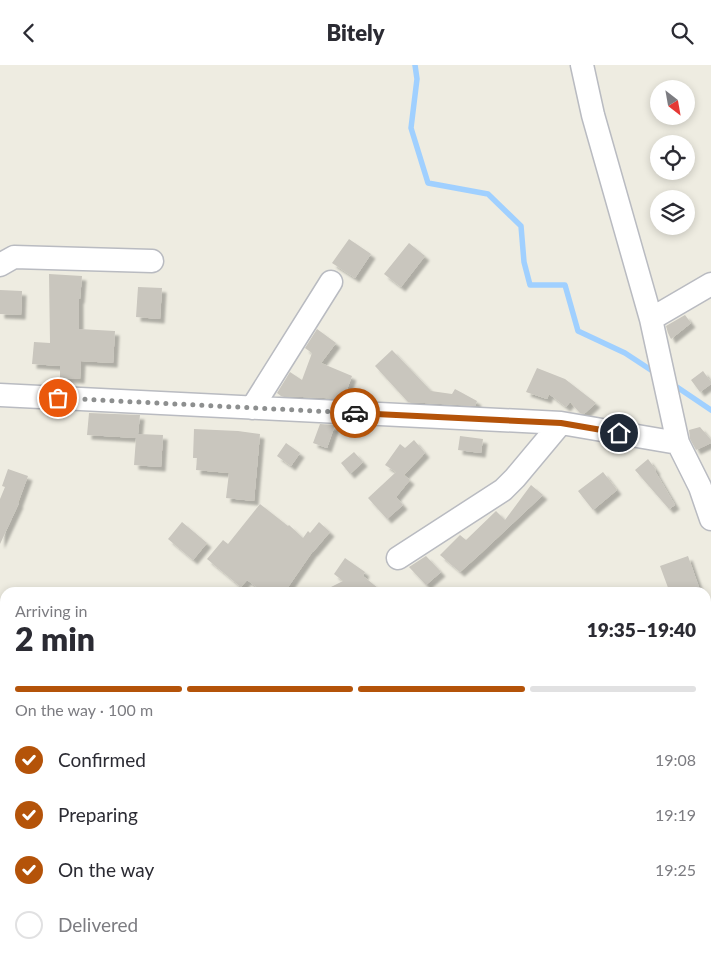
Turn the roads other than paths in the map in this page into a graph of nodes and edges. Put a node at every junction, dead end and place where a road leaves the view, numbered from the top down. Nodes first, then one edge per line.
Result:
1 (582, 65) edge
2 (152, 261) dead end
3 (0, 265) edge
4 (331, 282) dead end
5 (709, 288) edge
6 (651, 319) junction
7 (0, 395) edge
8 (252, 408) junction
9 (561, 423) junction
10 (678, 443) junction
11 (711, 519) edge
12 (398, 558) dead end

1 - 6 street
2 - 3 street
4 - 8 street
5 - 6 street
6 - 10 street
7 - 8 street
8 - 9 street
9 - 10 street
9 - 12 street
10 - 11 street

